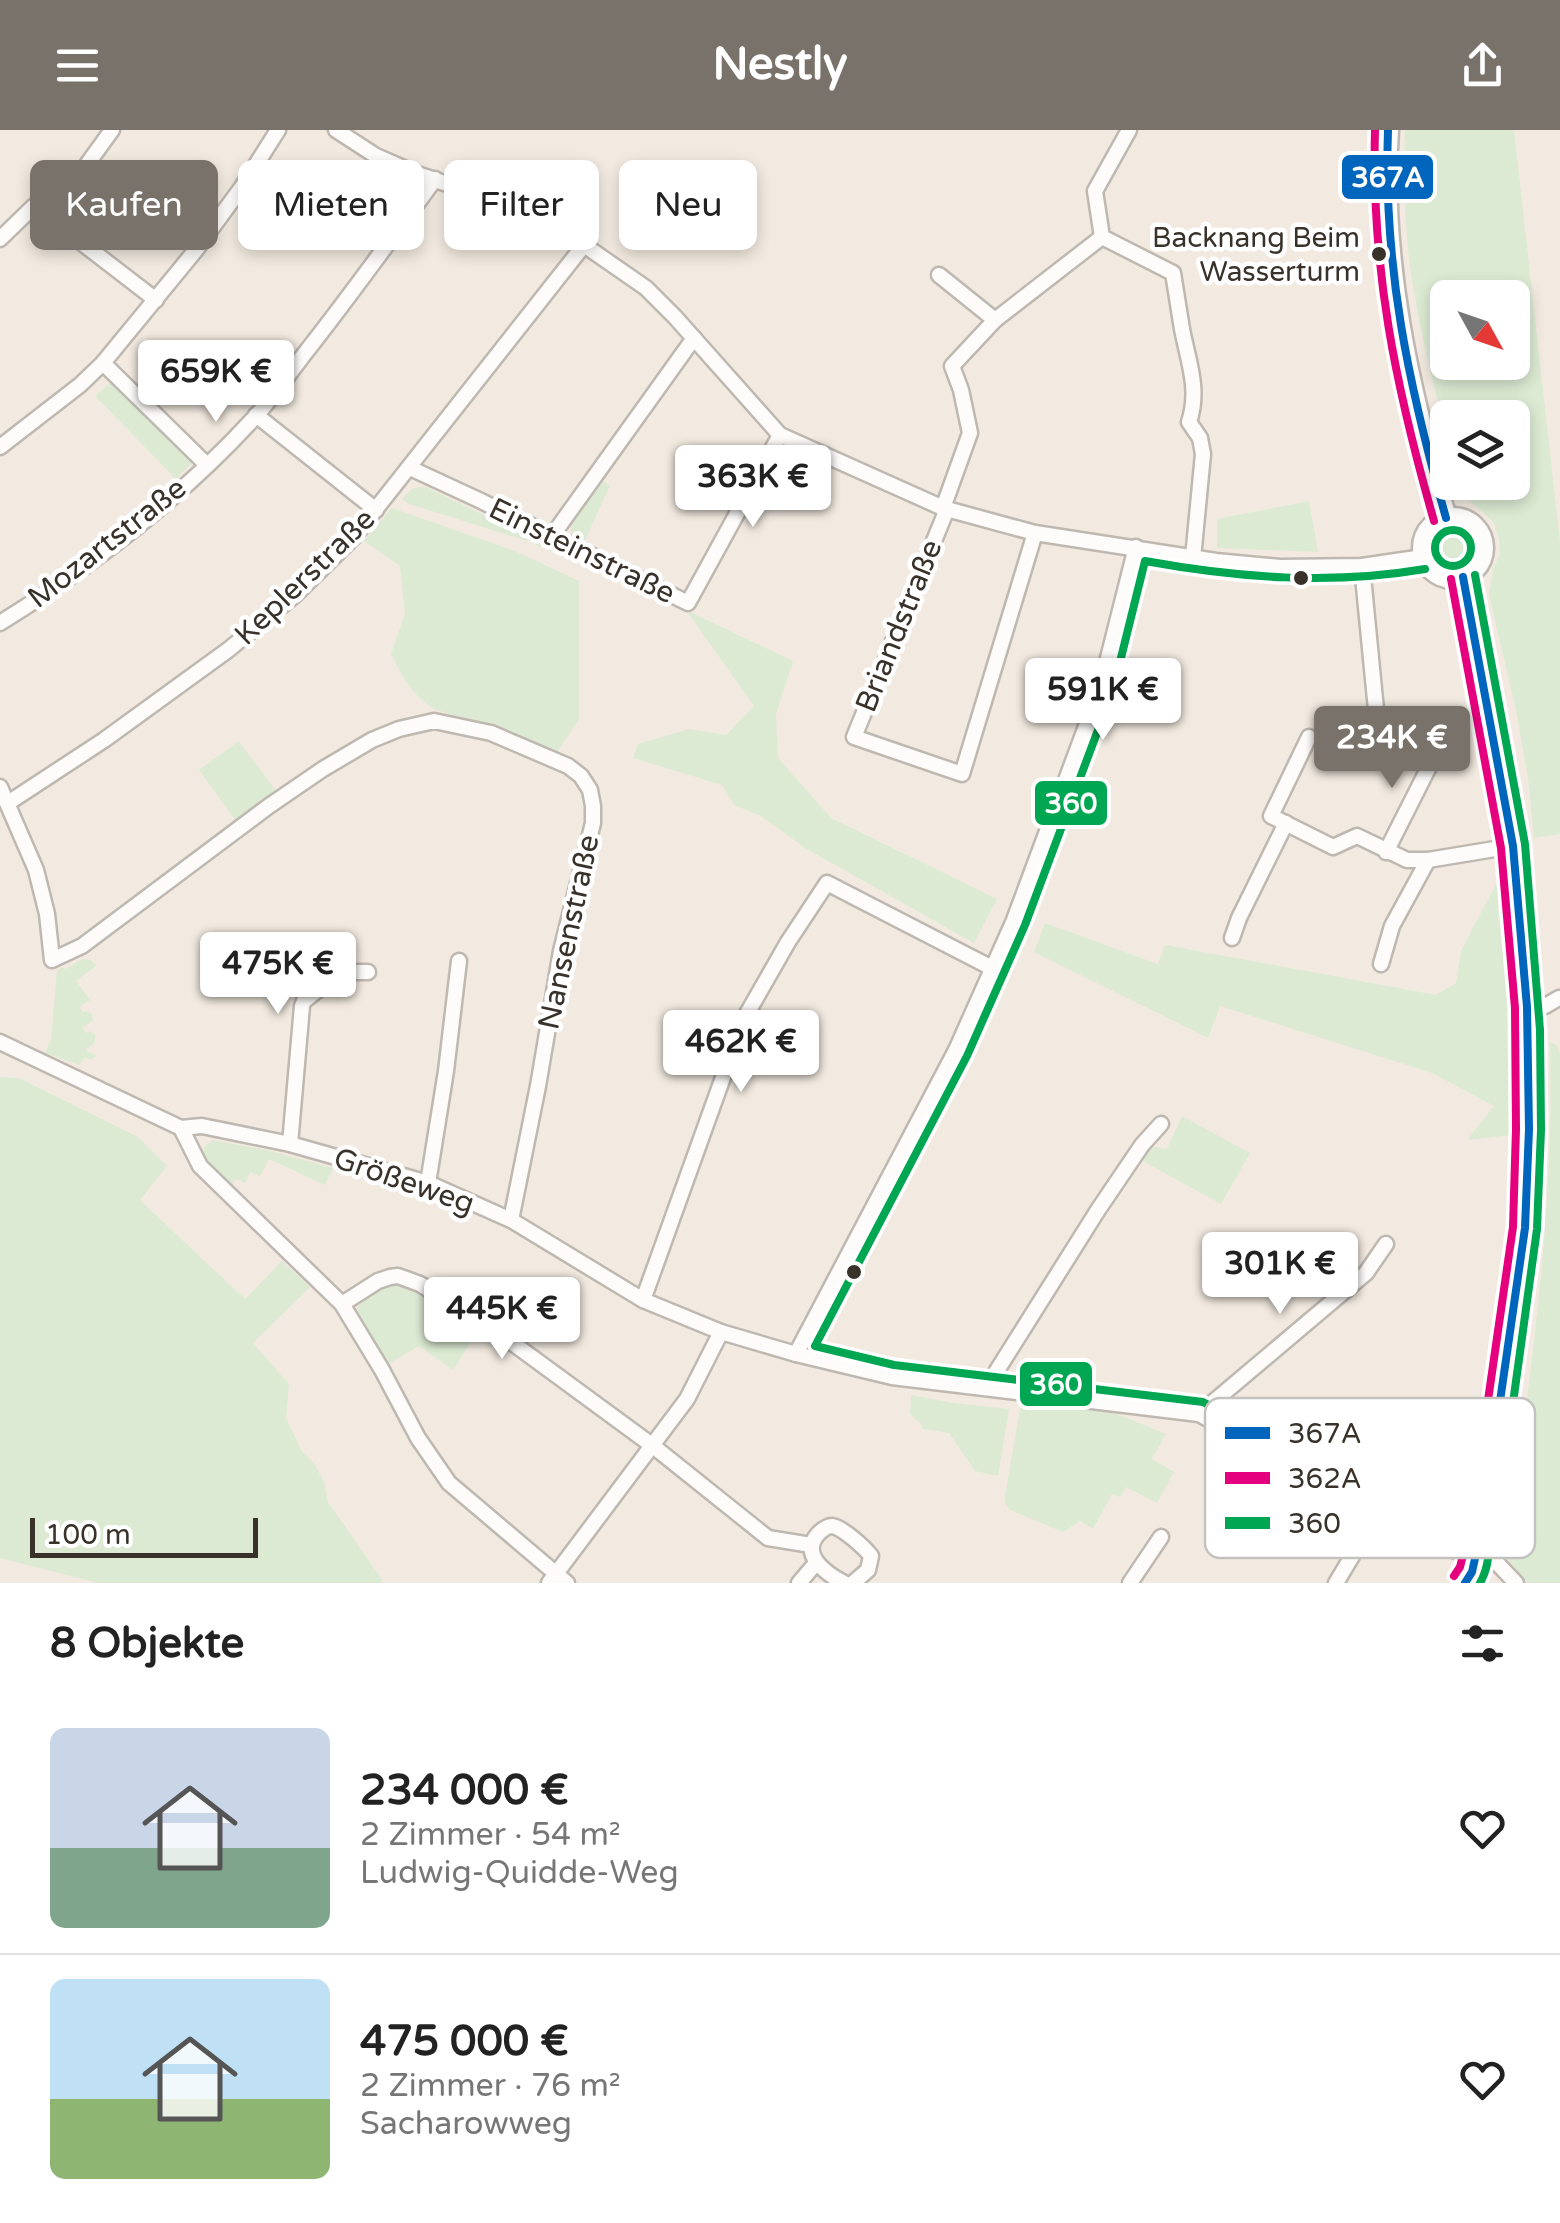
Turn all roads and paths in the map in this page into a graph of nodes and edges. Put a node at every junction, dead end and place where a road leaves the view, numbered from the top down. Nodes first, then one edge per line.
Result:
1 (112, 130) edge
2 (278, 130) edge
3 (336, 130) edge
4 (1129, 130) edge
5 (1388, 130) edge
6 (90, 160) edge
7 (435, 179) junction
8 (444, 182) edge
9 (30, 210) edge
10 (1102, 237) junction
11 (0, 240) edge
12 (92, 250) edge
13 (581, 250) edge
14 (590, 250) edge
15 (940, 275) dead end
16 (156, 300) junction
17 (995, 320) junction
18 (694, 338) junction
19 (103, 363) junction
20 (256, 415) junction
21 (780, 435) junction
22 (0, 447) edge
23 (207, 465) junction
24 (410, 468) junction
25 (945, 508) junction
26 (376, 510) junction
27 (1446, 518) junction
28 (1035, 533) junction
29 (552, 536) junction
30 (1136, 547) junction
31 (1424, 557) junction
32 (1193, 558) junction
33 (1362, 566) junction
34 (1463, 577) junction
35 (0, 623) edge
36 (1377, 720) dead end
37 (1309, 737) dead end
38 (1437, 751) dead end
39 (0, 787) edge
40 (8, 803) junction
41 (1286, 823) junction
42 (1513, 846) junction
43 (1386, 852) junction
44 (1428, 860) junction
45 (1232, 938) dead end
46 (460, 960) dead end
47 (1381, 964) dead end
48 (992, 968) junction
49 (368, 972) dead end
50 (1559, 998) edge
51 (1527, 1007) junction
52 (0, 1042) edge
53 (1161, 1124) dead end
54 (181, 1128) junction
55 (290, 1144) junction
56 (428, 1182) junction
57 (510, 1220) junction
58 (1386, 1244) dead end
59 (644, 1300) junction
60 (342, 1304) junction
61 (721, 1332) junction
62 (796, 1354) junction
63 (986, 1388) junction
64 (1218, 1398) edge
65 (1501, 1398) edge
66 (1205, 1409) edge
67 (1199, 1414) junction
68 (1205, 1417) edge
69 (653, 1446) junction
70 (1161, 1537) dead end
71 (811, 1545) junction
72 (1351, 1558) edge
73 (816, 1562) junction
74 (1473, 1568) edge
75 (557, 1580) edge
76 (799, 1583) edge
77 (844, 1583) edge
78 (853, 1583) edge
79 (1130, 1583) edge
80 (1336, 1583) edge
81 (1516, 1583) edge

1 - 6 street
2 - 16 street
3 - 7 street
4 - 10 street
5 - 27 street
7 - 8 street
7 - 20 street, Mozartstraße
9 - 11 street
10 - 17 street
10 - 32 street
12 - 16 street
13 - 24 street, Keplerstraße
14 - 18 street
15 - 17 street
16 - 19 street
17 - 25 street
18 - 21 street
18 - 29 street
19 - 22 street
19 - 23 street
20 - 23 street, Mozartstraße
20 - 26 street
21 - 25 street
21 - 29 street, Einsteinstraße
23 - 35 street, Mozartstraße
24 - 26 street, Keplerstraße
24 - 29 street, Einsteinstraße
25 - 28 street
25 - 28 street, Briandstraße
26 - 40 street, Keplerstraße
27 - 31 street
27 - 34 street
28 - 30 street
30 - 32 street
30 - 48 street
31 - 33 street
31 - 34 street
32 - 33 street
33 - 36 street
34 - 42 street
37 - 41 street
38 - 43 street
39 - 40 street
40 - 57 street, Nansenstraße
41 - 43 street
41 - 45 street
42 - 44 street
42 - 51 street
43 - 44 street
44 - 47 street
46 - 56 street
48 - 59 street
48 - 62 street
49 - 55 street
50 - 51 street
51 - 65 street
52 - 54 street, Größeweg
53 - 63 street
54 - 55 street, Größeweg
54 - 60 street
55 - 56 street, Größeweg
56 - 57 street, Größeweg
57 - 59 street, Größeweg
58 - 64 street
59 - 61 street, Größeweg
60 - 69 street
60 - 75 street
61 - 62 street, Größeweg
61 - 69 street
62 - 63 street, Größeweg
63 - 67 street, Größeweg
66 - 67 street
67 - 68 street, Größeweg
69 - 71 street
69 - 75 street
70 - 79 street
71 - 73 street
71 - 78 street
72 - 80 street
73 - 76 street
73 - 77 street
74 - 81 street, Größeweg

